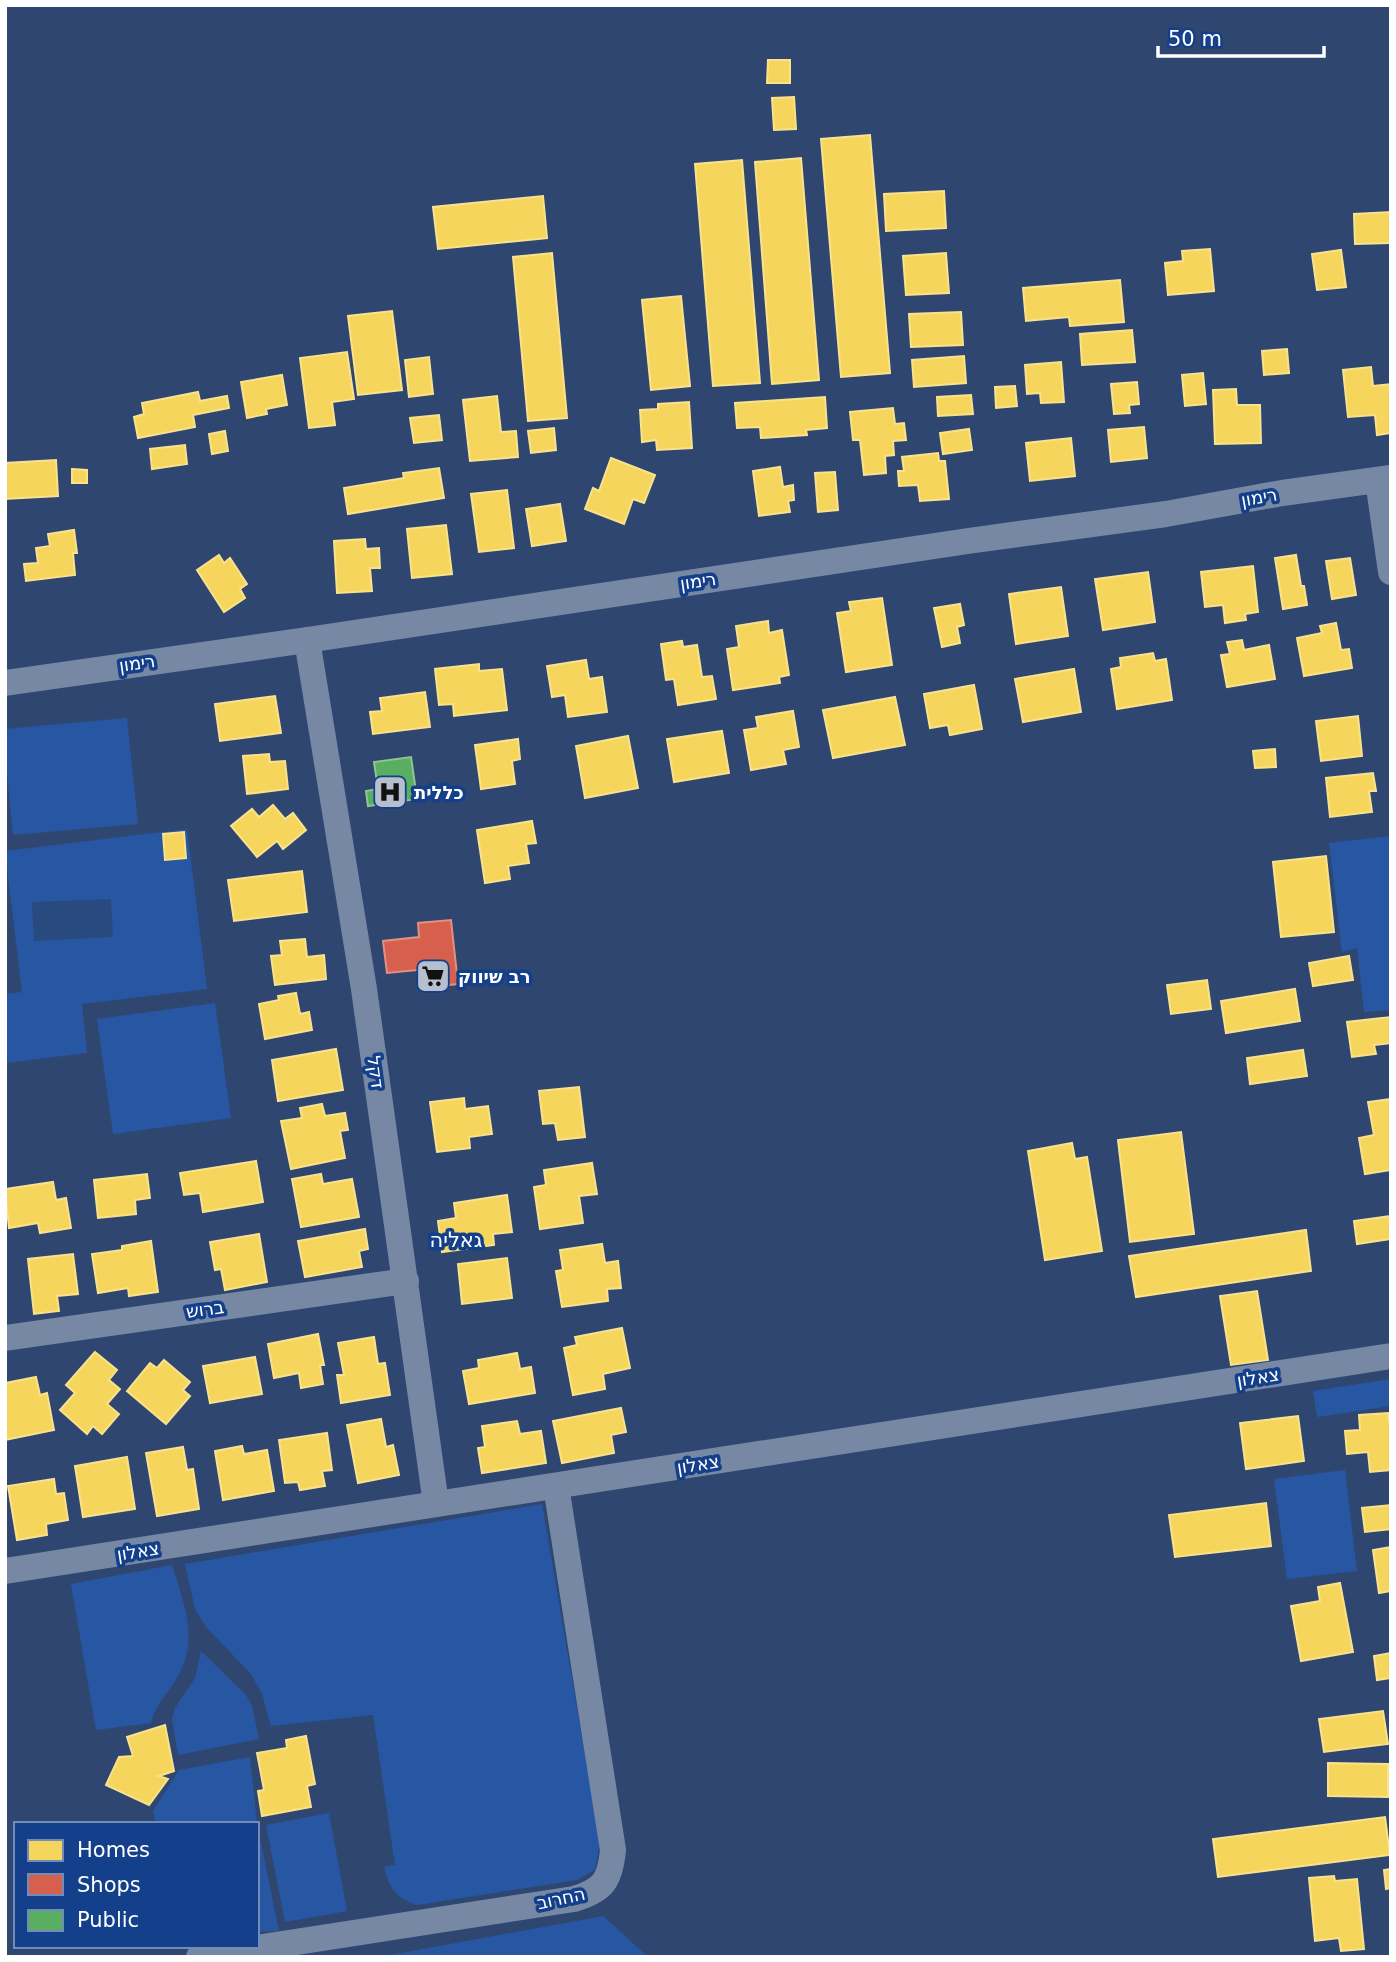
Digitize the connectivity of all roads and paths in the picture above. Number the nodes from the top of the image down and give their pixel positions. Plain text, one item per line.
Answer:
1 (1384, 479) edge
2 (1391, 572) edge
3 (307, 640) junction
4 (5, 683) edge
5 (406, 1281) junction
6 (5, 1338) edge
7 (1391, 1356) edge
8 (556, 1486) junction
9 (436, 1504) junction
10 (5, 1571) edge
11 (257, 1948) edge
12 (259, 1948) edge
13 (199, 1957) edge

1 - 2 street
1 - 3 street, רימון
3 - 4 street, רימון
3 - 5 street, דקל
5 - 6 street, ברוש
5 - 9 street, דקל
7 - 8 street, צאלון
8 - 9 street, צאלון
8 - 12 street, החרוב
9 - 10 street, צאלון
11 - 13 street, החרוב

